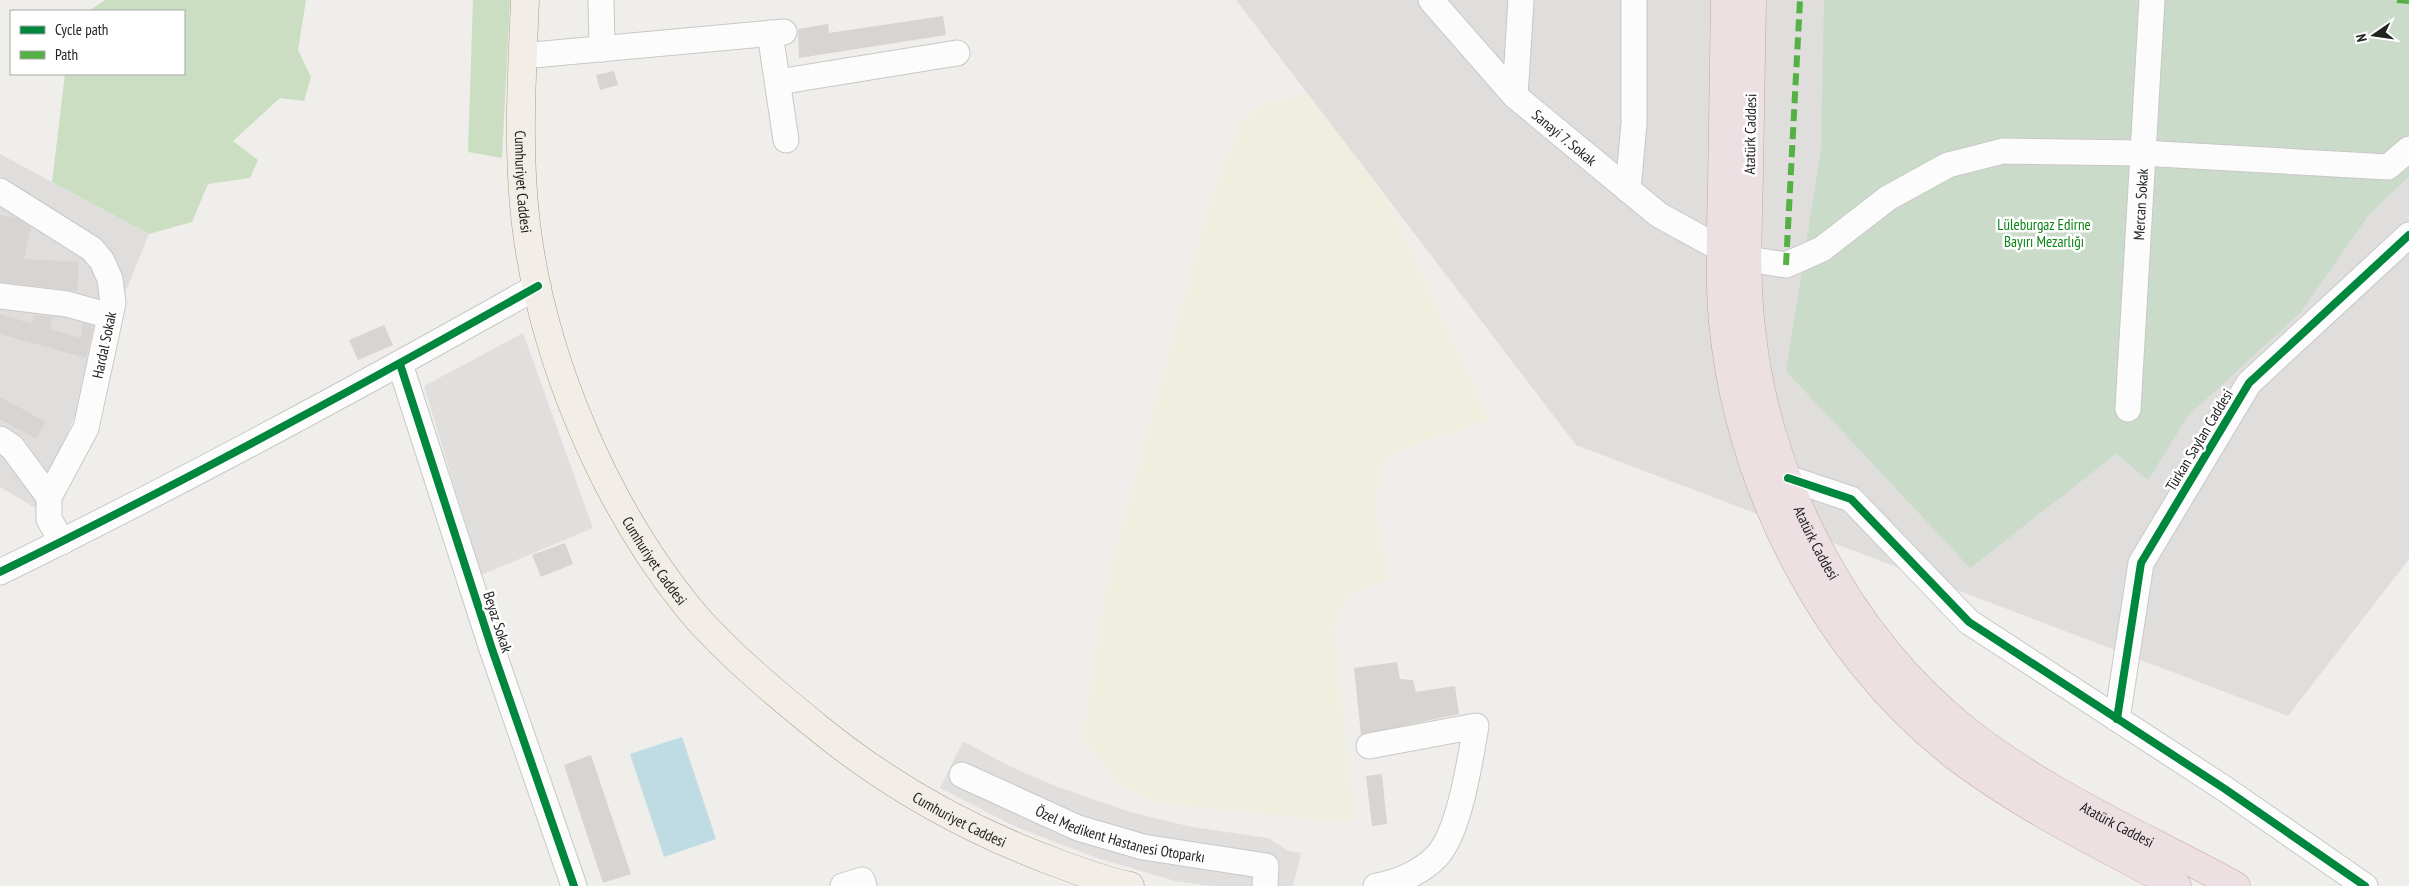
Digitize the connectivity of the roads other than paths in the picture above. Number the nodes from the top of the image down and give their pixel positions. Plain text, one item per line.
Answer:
1 (525, 0) edge
2 (601, 0) edge
3 (1431, 0) edge
4 (1521, 0) edge
5 (1634, 0) edge
6 (1726, 0) edge
7 (1752, 0) edge
8 (2152, 0) edge
9 (602, 49) junction
10 (957, 53) dead end
11 (522, 56) junction
12 (778, 82) junction
13 (1515, 96) junction
14 (786, 140) dead end
15 (2409, 148) edge
16 (2141, 153) junction
17 (1628, 190) junction
18 (0, 191) edge
19 (2409, 235) edge
20 (1721, 249) junction
21 (1748, 259) junction
22 (538, 286) junction
23 (0, 296) edge
24 (110, 316) junction
25 (400, 364) junction
26 (2128, 409) dead end
27 (0, 439) edge
28 (1788, 478) junction
29 (49, 497) junction
30 (62, 542) junction
31 (0, 572) edge
32 (2117, 719) junction
33 (1369, 746) dead end
34 (962, 775) dead end
35 (574, 886) edge
36 (843, 886) edge
37 (864, 886) edge
38 (1130, 886) edge
39 (1265, 886) edge
40 (1376, 886) edge
41 (2177, 886) edge
42 (2236, 886) edge
43 (2365, 886) edge

1 - 11 main road, Cumhuriyet Caddesi
2 - 9 street
3 - 13 street, Sanayi 7. Sokak
4 - 13 street
5 - 17 street
6 - 20 highway, Atatürk Caddesi
7 - 21 highway, Atatürk Caddesi
8 - 16 street, Mercan Sokak
9 - 11 street
9 - 12 street
10 - 12 street
11 - 22 main road, Cumhuriyet Caddesi
12 - 14 street
13 - 17 street, Sanayi 7. Sokak
15 - 16 street
16 - 21 street
16 - 26 street, Mercan Sokak
17 - 20 street, Sanayi 7. Sokak
18 - 24 street, Hardal Sokak
19 - 32 street, Türkan Saylan Caddesi
20 - 41 highway, Atatürk Caddesi
21 - 28 highway, Atatürk Caddesi
22 - 25 street
22 - 38 main road, Cumhuriyet Caddesi
23 - 24 street
24 - 29 street, Hardal Sokak
25 - 30 street
25 - 35 street, Beyaz Sokak
27 - 29 street
28 - 32 street
28 - 42 highway, Atatürk Caddesi
29 - 30 street
30 - 31 street
32 - 43 street
33 - 40 street
34 - 39 street, Özel Medikent Hastanesi Otoparkı
36 - 37 street

